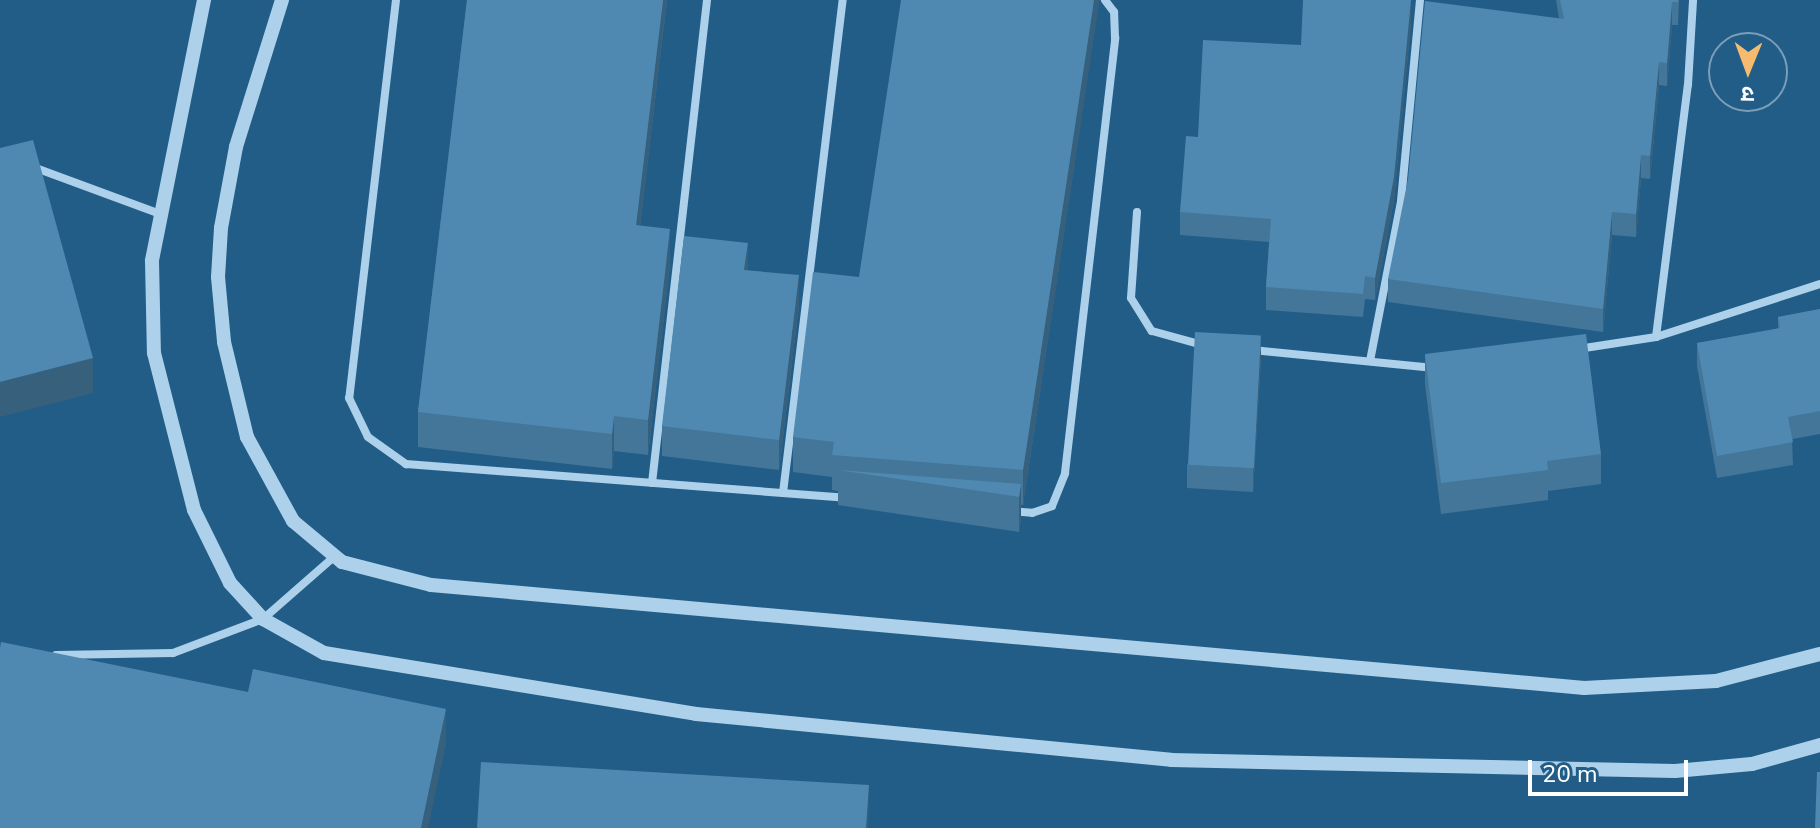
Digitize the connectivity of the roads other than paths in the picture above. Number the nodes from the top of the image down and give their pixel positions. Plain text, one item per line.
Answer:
1 (204, 0) edge
2 (282, 0) edge
3 (396, 0) edge
4 (707, 0) edge
5 (843, 0) edge
6 (1105, 0) edge
7 (1420, 0) edge
8 (1693, 0) edge
9 (15, 164) edge
10 (1137, 212) dead end
11 (160, 214) junction
12 (1820, 284) edge
13 (1656, 337) junction
14 (1212, 346) edge
15 (1244, 349) edge
16 (1566, 351) edge
17 (1370, 361) junction
18 (1446, 369) edge
19 (652, 483) junction
20 (783, 493) junction
21 (861, 499) dead end
22 (1001, 510) edge
23 (335, 556) junction
24 (263, 619) junction
25 (1820, 654) edge
26 (39, 655) edge
27 (1820, 745) edge

1 - 11 street
2 - 23 street
3 - 19 street
4 - 19 street
5 - 20 street
6 - 22 street
7 - 17 street
8 - 13 street
9 - 11 street
10 - 14 street
11 - 24 street
12 - 13 street
13 - 16 street
15 - 17 street
17 - 18 street
19 - 20 street
20 - 21 street
23 - 24 street
23 - 25 street
24 - 26 street
24 - 27 street

